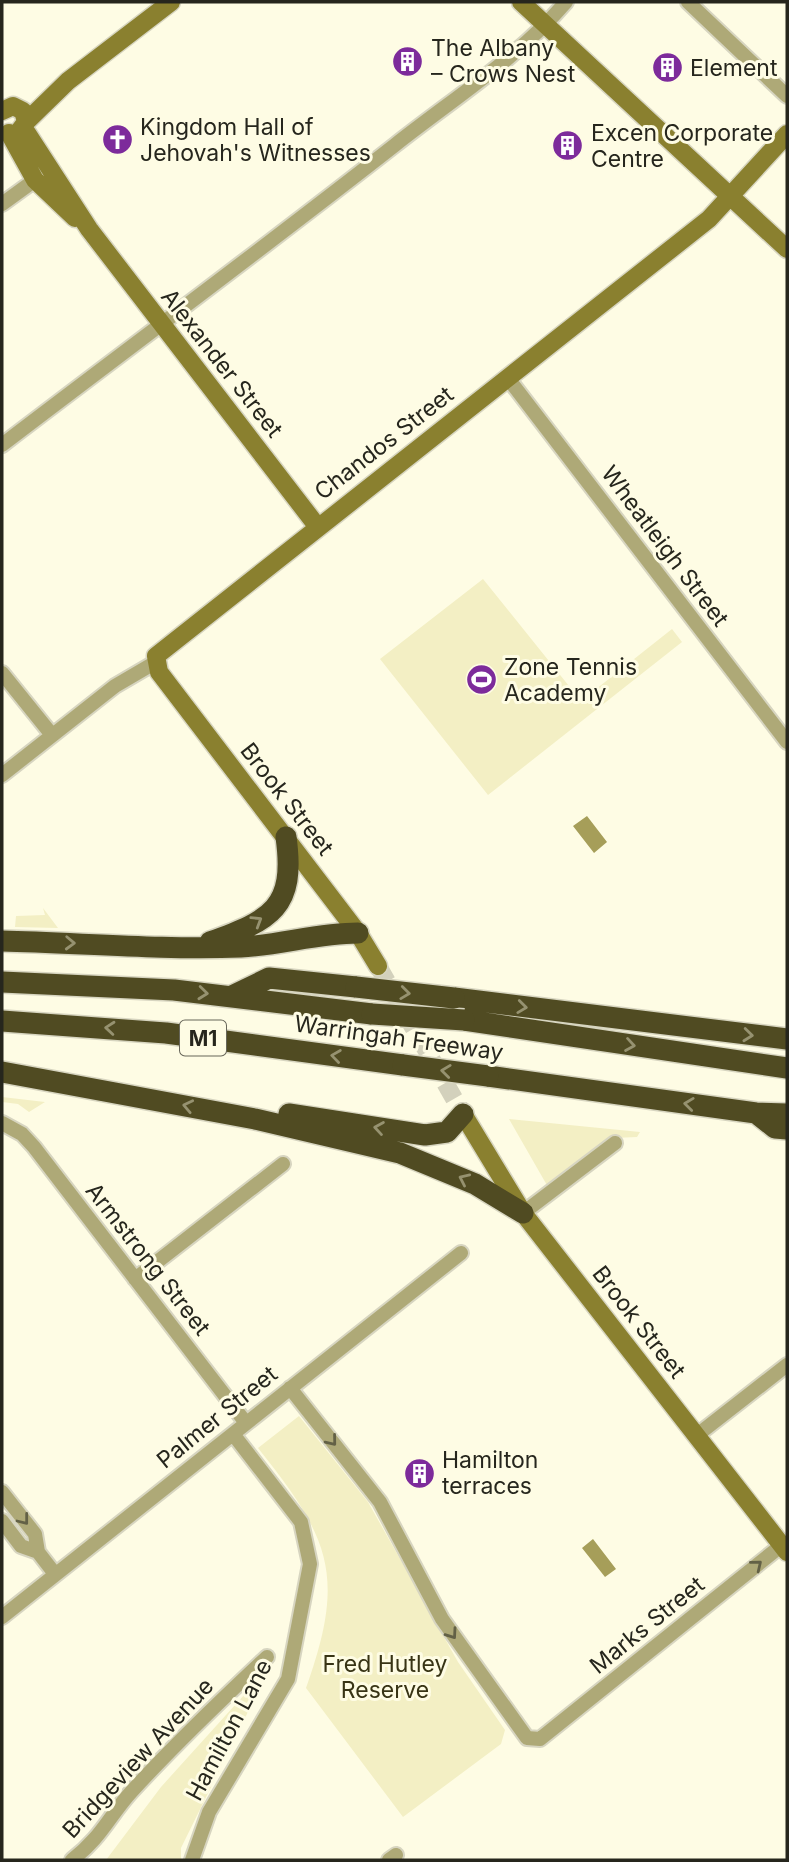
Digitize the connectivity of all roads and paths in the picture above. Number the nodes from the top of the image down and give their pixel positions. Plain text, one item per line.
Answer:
1 (171, 2) edge
2 (521, 2) edge
3 (566, 2) edge
4 (688, 2) edge
5 (545, 24) junction
6 (68, 81) junction
7 (787, 96) edge
8 (6, 106) edge
9 (15, 128) edge
10 (787, 134) edge
11 (35, 180) junction
12 (730, 196) junction
13 (2, 204) edge
14 (89, 229) junction
15 (787, 249) edge
16 (162, 324) junction
17 (507, 377) junction
18 (2, 445) edge
19 (317, 526) junction
20 (156, 663) junction
21 (2, 673) edge
22 (52, 735) junction
23 (787, 742) edge
24 (2, 775) edge
25 (286, 837) junction
26 (358, 933) junction
27 (2, 941) edge
28 (195, 948) junction
29 (378, 966) tunnel mouth
30 (2, 982) edge
31 (232, 996) junction
32 (2, 1021) edge
33 (787, 1039) edge
34 (787, 1068) edge
35 (2, 1074) edge
36 (756, 1113) junction
37 (463, 1114) joint
38 (787, 1114) edge
39 (256, 1119) junction
40 (6, 1124) edge
41 (787, 1129) edge
42 (615, 1143) dead end
43 (283, 1164) dead end
44 (523, 1213) junction
45 (461, 1253) dead end
46 (135, 1279) junction
47 (787, 1365) edge
48 (290, 1388) junction
49 (246, 1423) junction
50 (233, 1434) junction
51 (696, 1436) junction
52 (2, 1492) edge
53 (2, 1521) edge
54 (785, 1549) edge
55 (38, 1552) junction
56 (55, 1574) junction
57 (2, 1617) edge
58 (267, 1657) dead end
59 (72, 1860) edge
60 (192, 1860) edge

1 - 6 main road
2 - 5 main road
3 - 5 street
4 - 7 street
5 - 12 main road
5 - 16 street
6 - 8 main road
6 - 9 main road
8 - 9 main road
9 - 11 main road, Alexander Street
9 - 14 main road, Alexander Street
10 - 12 main road, Chandos Street
11 - 13 street
11 - 14 main road, Alexander Street
12 - 15 main road
12 - 17 main road, Chandos Street
14 - 16 main road, Alexander Street
16 - 18 street
16 - 19 main road, Alexander Street
17 - 19 main road, Chandos Street
17 - 23 street, Wheatleigh Street
19 - 20 main road, Chandos Street
20 - 22 street, Chandos Street
20 - 25 main road, Brook Street
21 - 22 street
22 - 24 street, Chandos Street
25 - 26 main road, Brook Street
28 -> 25 highway
26 - 28 highway
26 - 29 main road, Brook Street
27 -> 28 highway
30 -> 31 highway, Warringah Freeway / M1
31 -> 33 highway, bridge
31 -> 34 highway, Warringah Freeway / M1, bridge
36 -> 32 highway, Warringah Freeway / M1, bridge
39 -> 35 highway
36 - 38 highway, Warringah Freeway / M1
36 - 41 highway
37 -> 39 highway
37 - 44 main road, Brook Street
44 -> 39 highway
40 - 46 street, Armstrong Street
42 - 44 street
43 - 46 street
44 - 51 main road, Brook Street
45 - 48 street, Palmer Street
46 - 49 street, Armstrong Street
47 - 51 street
48 - 49 street, Palmer Street
48 -> 54 street, Marks Street
49 - 50 street, Palmer Street
50 - 56 street, Palmer Street
50 - 60 street, Hamilton Lane
51 - 54 main road, Brook Street
52 -> 55 street
53 - 55 street
55 - 56 street
56 - 57 street, Palmer Street
58 - 59 street, Bridgeview Avenue

